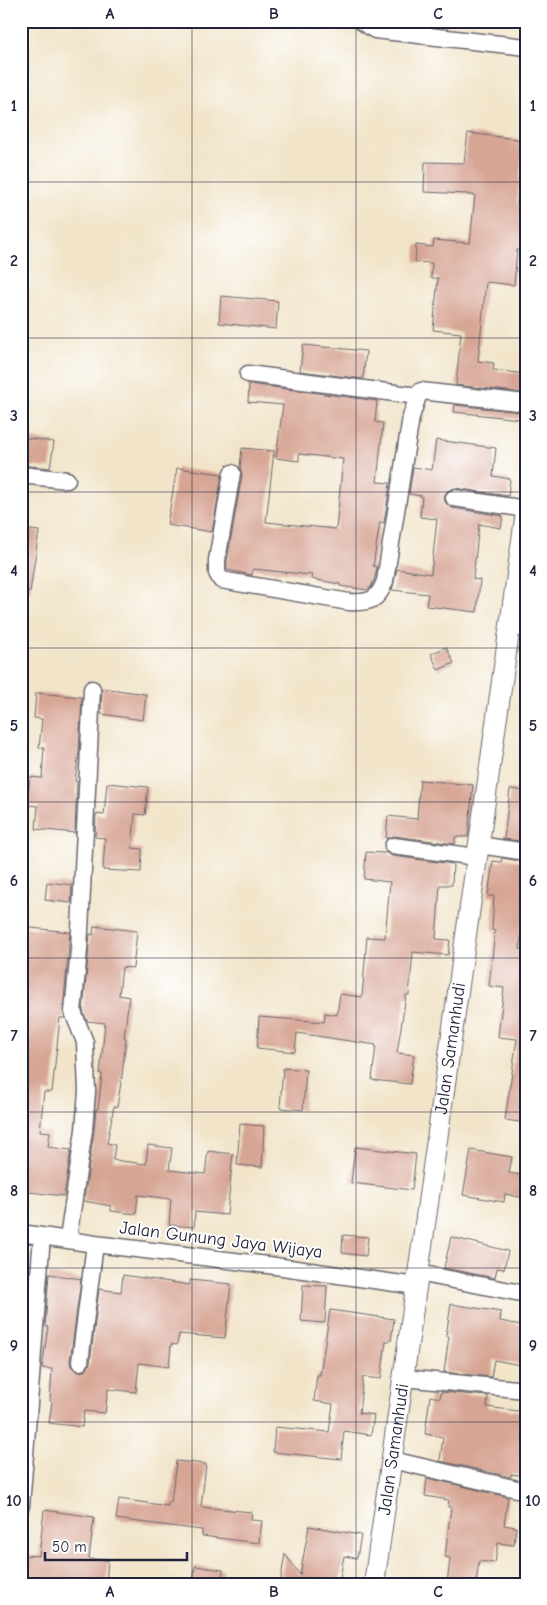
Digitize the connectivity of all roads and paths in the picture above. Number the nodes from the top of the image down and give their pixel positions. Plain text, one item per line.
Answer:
1 (361, 21) edge
2 (526, 47) edge
3 (248, 374) dead end
4 (418, 396) junction
5 (526, 402) edge
6 (232, 473) dead end
7 (21, 475) edge
8 (67, 480) dead end
9 (454, 498) dead end
10 (526, 510) edge
11 (524, 544) edge
12 (518, 627) edge
13 (92, 689) dead end
14 (393, 846) dead end
15 (478, 851) junction
16 (526, 852) edge
17 (21, 1233) edge
18 (42, 1236) junction
19 (68, 1239) junction
20 (95, 1244) junction
21 (417, 1280) junction
22 (526, 1294) edge
23 (80, 1362) dead end
24 (404, 1378) junction
25 (526, 1390) edge
26 (392, 1460) junction
27 (526, 1491) edge
28 (21, 1506) edge
29 (374, 1584) edge

1 - 2 street
3 - 4 street
4 - 5 street
4 - 6 street
7 - 8 street
9 - 10 street
10 - 11 street, Jalan Samanhudi
11 - 12 street, Jalan Samanhudi
12 - 15 street, Jalan Samanhudi
13 - 19 street
14 - 15 street
15 - 16 street
15 - 21 street, Jalan Samanhudi
17 - 18 street, Jalan Gunung Jaya Wijaya
18 - 19 street, Jalan Gunung Jaya Wijaya
18 - 28 street
19 - 20 street, Jalan Gunung Jaya Wijaya
20 - 21 street, Jalan Gunung Jaya Wijaya
20 - 23 street
21 - 22 street, Jalan Gunung Jaya Wijaya
21 - 24 street, Jalan Samanhudi
24 - 25 street
24 - 26 street, Jalan Samanhudi
26 - 27 street
26 - 29 street, Jalan Samanhudi

